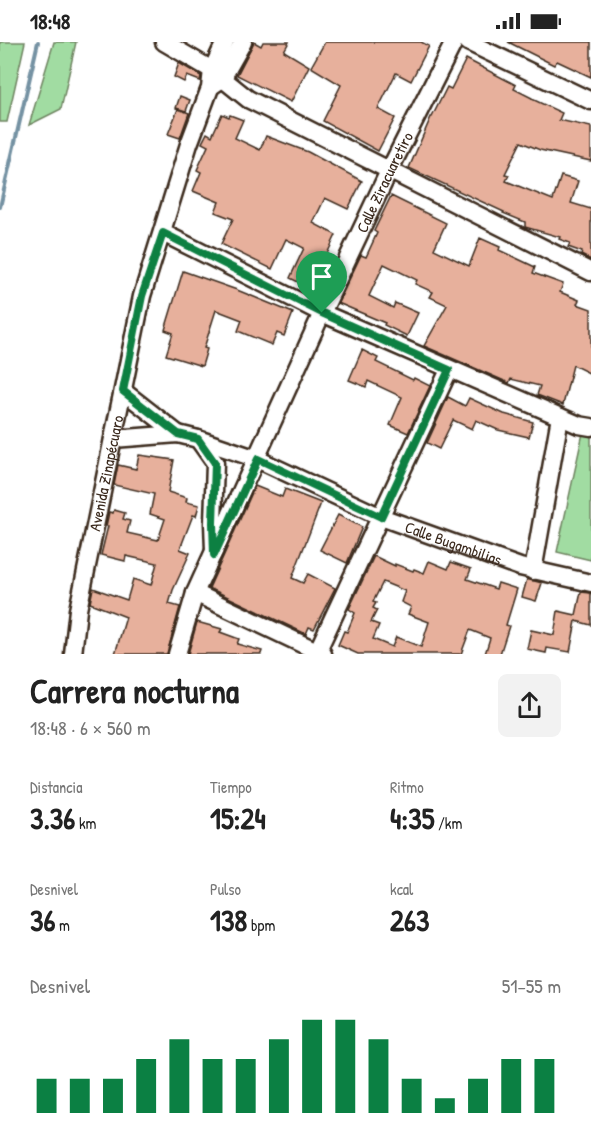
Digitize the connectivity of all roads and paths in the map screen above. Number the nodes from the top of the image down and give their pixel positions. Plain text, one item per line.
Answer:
1 (164, 42) edge
2 (225, 42) edge
3 (243, 42) edge
4 (454, 42) edge
5 (468, 42) edge
6 (214, 79) junction
7 (591, 101) edge
8 (389, 171) junction
9 (163, 233) junction
10 (591, 272) edge
11 (322, 313) junction
12 (449, 370) junction
13 (123, 391) junction
14 (560, 417) junction
15 (591, 427) edge
16 (178, 434) junction
17 (113, 439) junction
18 (198, 439) junction
19 (258, 459) junction
20 (381, 517) junction
21 (214, 555) junction
22 (533, 571) junction
23 (591, 583) edge
24 (195, 593) junction
25 (292, 648) edge
26 (320, 653) edge
27 (73, 654) edge
28 (177, 654) edge

1 - 6 street
2 - 6 street, Avenida Zinapécuaro
3 - 6 street, Avenida Zinapécuaro
4 - 8 street, Calle Ziracuaretiro
5 - 7 street
6 - 8 street
6 - 9 street, Avenida Zinapécuaro
8 - 10 street
8 - 11 street, Calle Ziracuaretiro
9 - 11 street
9 - 13 street, Avenida Zinapécuaro
11 - 12 street
11 - 19 street, Calle Ziracuaretiro
12 - 14 street
12 - 20 street
13 - 16 street
13 - 17 street, Avenida Zinapécuaro
14 - 15 street
14 - 22 street
16 - 17 street, Calle Bugambilias
16 - 18 street, Calle Bugambilias
17 - 27 street, Avenida Zinapécuaro
18 - 19 street, Calle Bugambilias
18 - 21 street
19 - 20 street, Calle Bugambilias
19 - 21 street, Calle Ziracuaretiro
20 - 22 street, Calle Bugambilias
20 - 26 street
21 - 24 street, Calle Ziracuaretiro
22 - 23 street, Calle Bugambilias
24 - 25 street
24 - 28 street, Calle Ziracuaretiro
25 - 26 street

